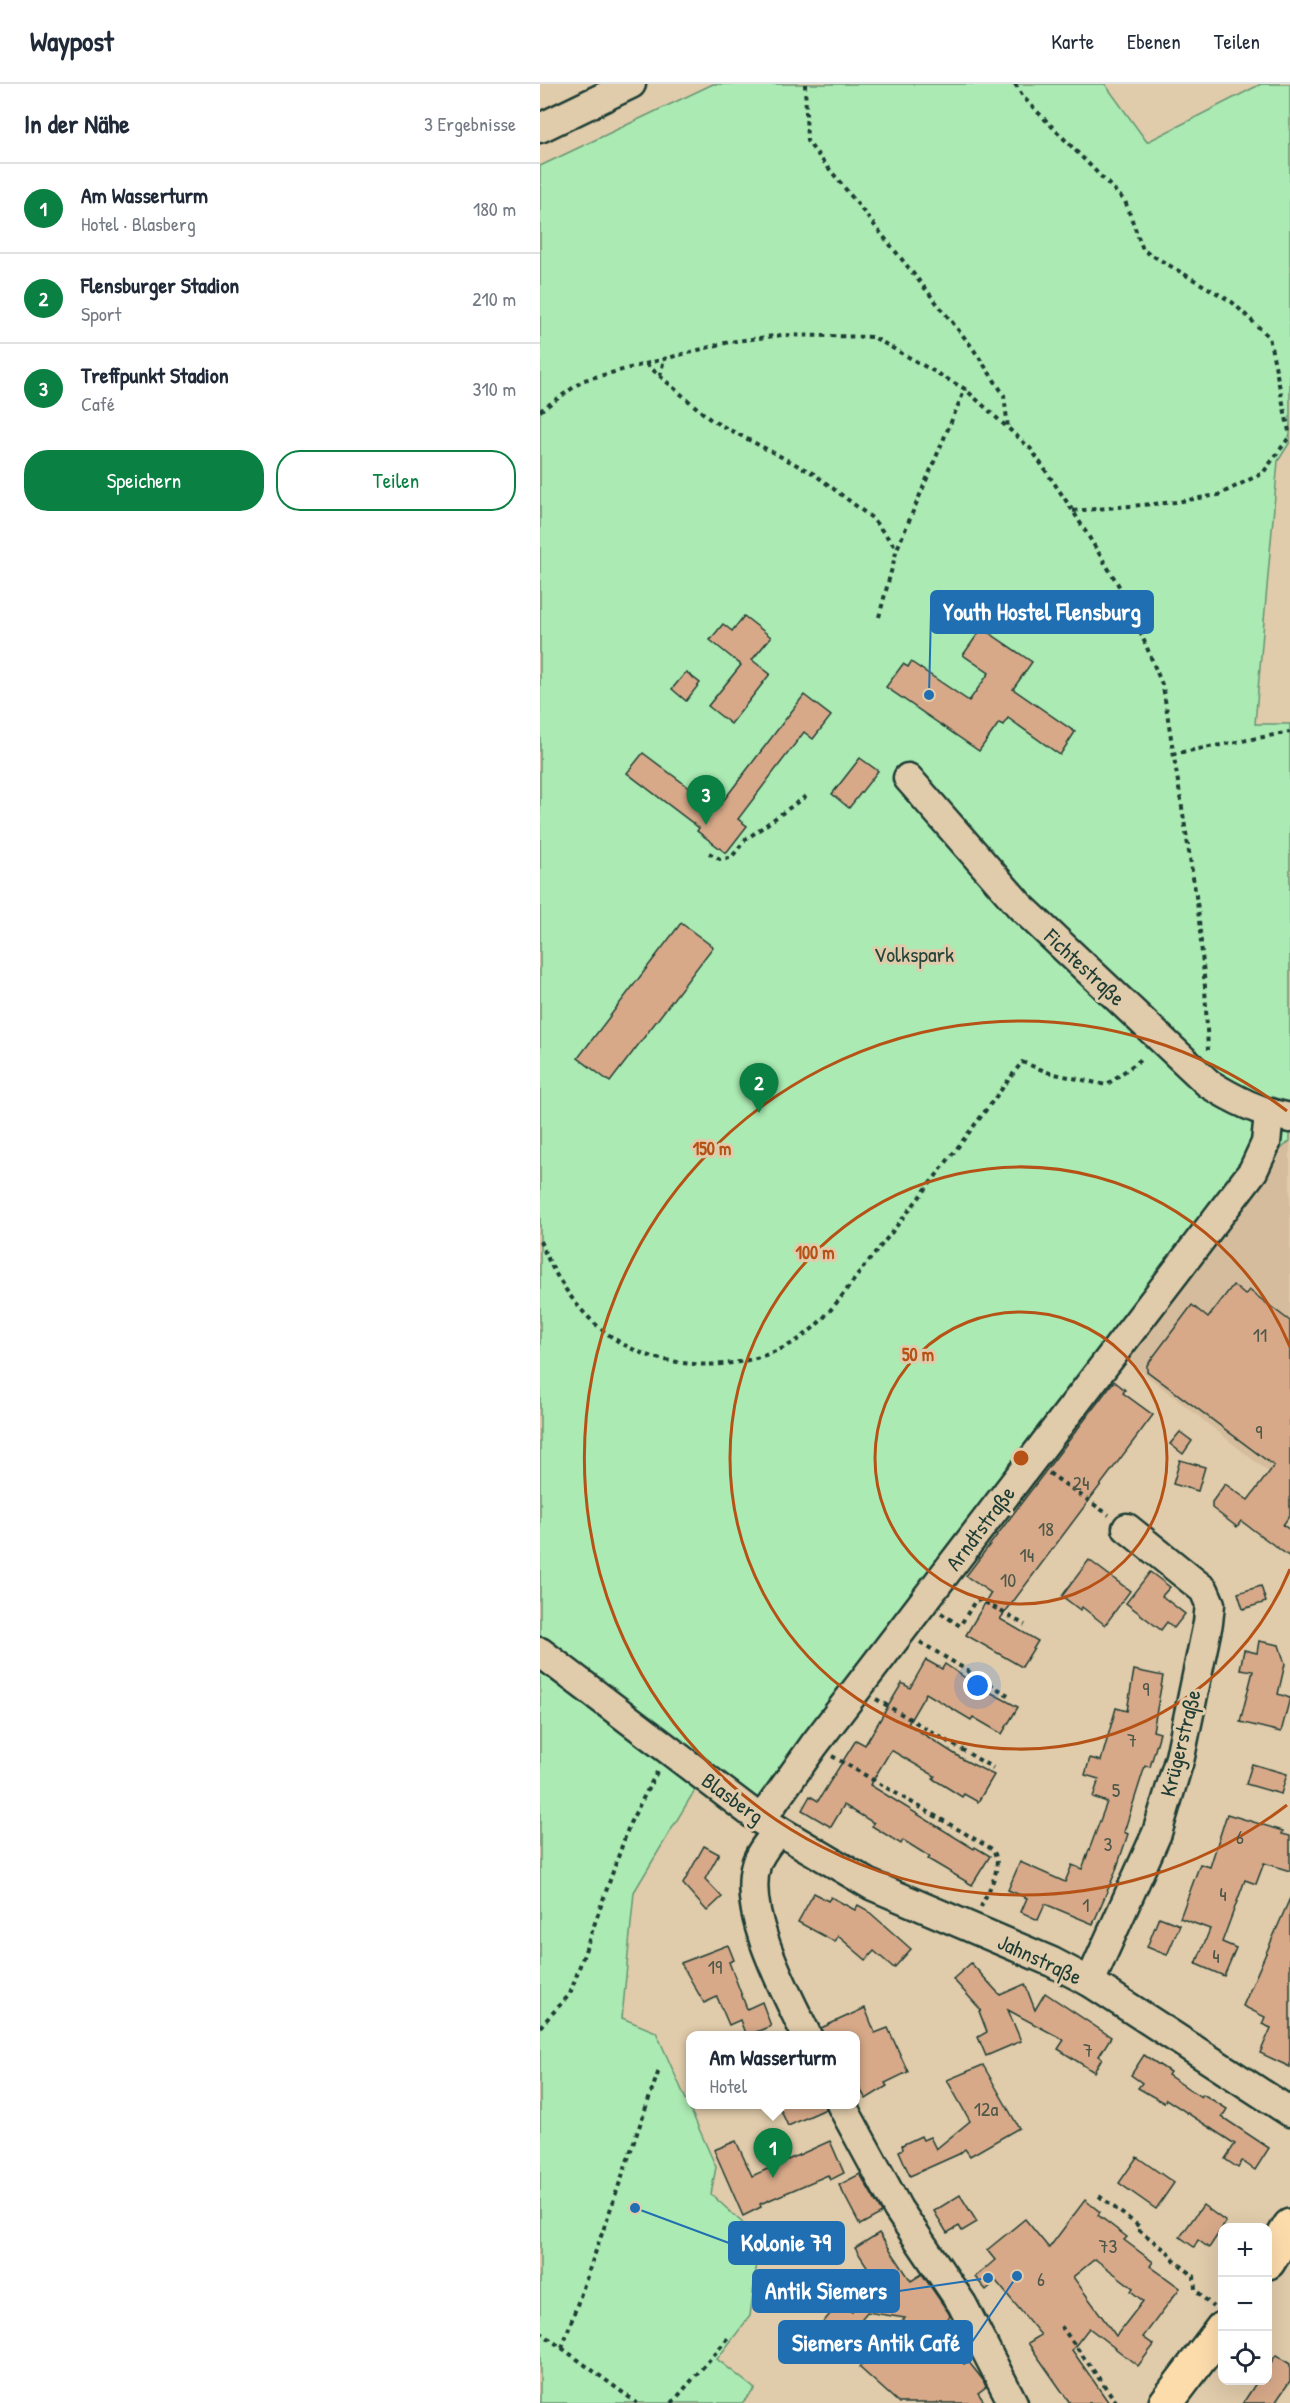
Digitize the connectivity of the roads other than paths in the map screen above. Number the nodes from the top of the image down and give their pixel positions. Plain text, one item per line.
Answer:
1 (631, 84) edge
2 (540, 128) edge
3 (908, 778) dead end
4 (1280, 1116) edge
5 (1127, 1528) road end
6 (540, 1652) edge
7 (769, 1825) junction
8 (1090, 1982) junction
9 (805, 2031) edge
10 (844, 2109) edge
11 (1290, 2112) edge
12 (1290, 2226) edge
13 (1272, 2255) edge
14 (1218, 2321) edge
15 (1013, 2403) edge
16 (1166, 2403) edge

1 - 2 street
3 - 4 street, Fichtestraße
4 - 7 street, Arndtstraße
5 - 8 street, Krügerstraße
6 - 7 street, Blasberg
7 - 8 street, Jahnstraße
7 - 9 street, Blasberg
8 - 11 street, Jahnstraße
10 - 15 street
12 - 13 main road
14 - 16 main road

